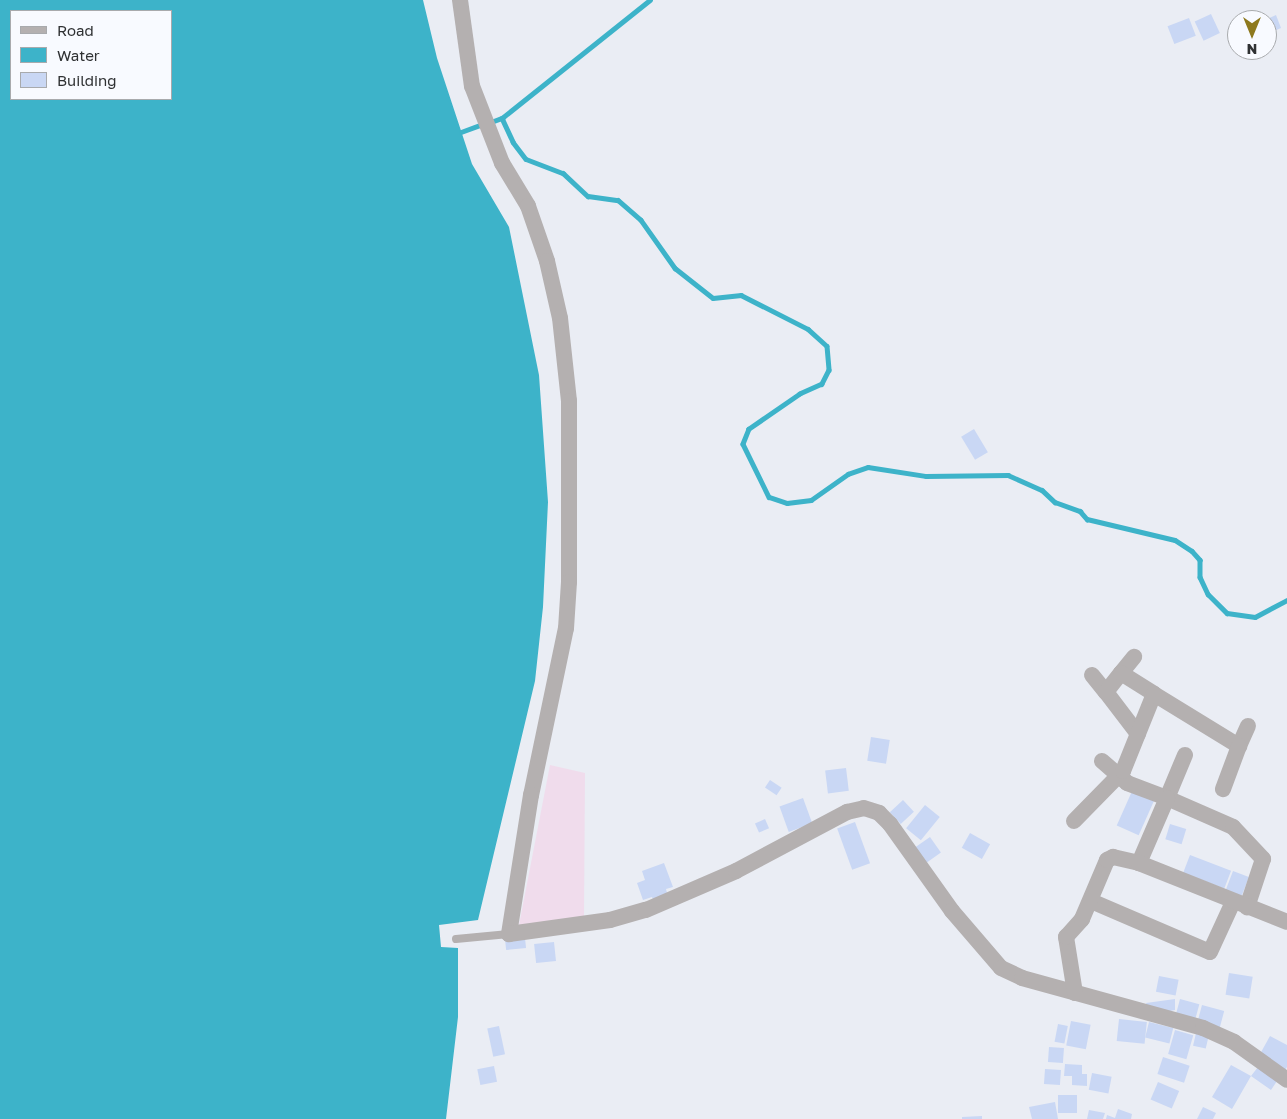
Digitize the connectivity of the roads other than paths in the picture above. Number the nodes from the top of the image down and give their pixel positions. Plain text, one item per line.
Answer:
1 (460, 0) edge
2 (1134, 657) dead end
3 (1122, 673) junction
4 (1092, 675) dead end
5 (1106, 692) junction
6 (1154, 694) junction
7 (1248, 726) dead end
8 (1138, 734) junction
9 (1240, 746) junction
10 (1185, 755) dead end
11 (1102, 761) dead end
12 (1117, 775) junction
13 (1222, 790) dead end
14 (1167, 798) junction
15 (1074, 821) dead end
16 (1139, 863) junction
17 (1091, 902) junction
18 (1240, 904) junction
19 (1287, 922) edge
20 (509, 934) junction
21 (456, 939) dead end
22 (1075, 993) junction
23 (1287, 1080) edge

1 - 20 street
2 - 3 street
3 - 5 street
3 - 6 street
4 - 5 street
5 - 8 street
6 - 8 street
6 - 9 street
7 - 9 street
8 - 12 street
9 - 13 street
10 - 14 street
11 - 12 street
12 - 14 street
12 - 15 street
14 - 16 street
14 - 18 street
16 - 17 street
16 - 18 street
17 - 18 street
17 - 22 street
18 - 19 street
20 - 21 lane
20 - 22 street
22 - 23 street

